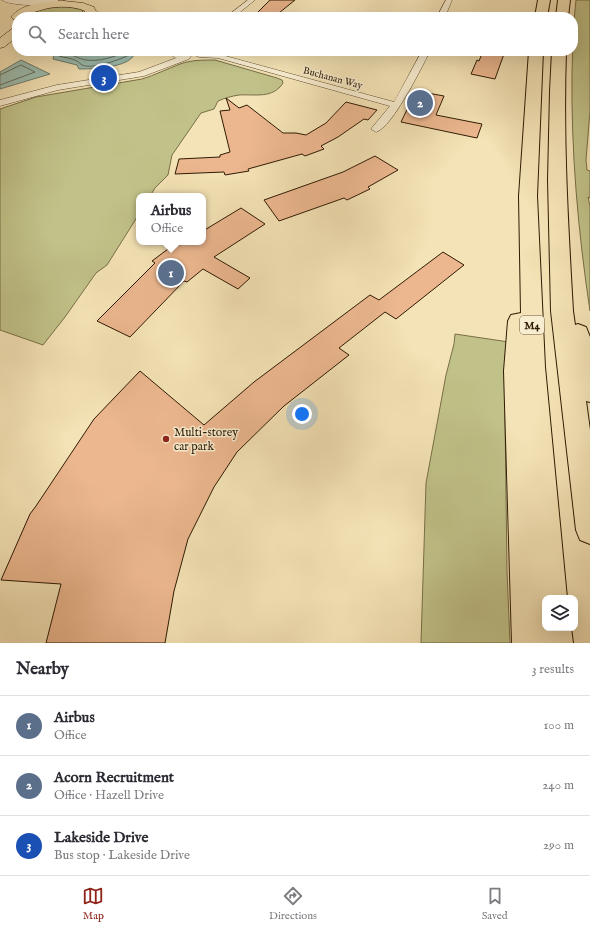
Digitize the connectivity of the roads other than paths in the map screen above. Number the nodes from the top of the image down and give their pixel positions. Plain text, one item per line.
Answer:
1 (6, 0) edge
2 (252, 0) edge
3 (449, 0) edge
4 (544, 0) edge
5 (564, 0) edge
6 (61, 1) edge
7 (0, 4) edge
8 (89, 8) edge
9 (22, 12) edge
10 (236, 12) edge
11 (443, 12) edge
12 (542, 12) edge
13 (563, 12) edge
14 (12, 13) edge
15 (12, 35) edge
16 (0, 44) edge
17 (12, 47) edge
18 (0, 53) edge
19 (167, 56) edge
20 (183, 56) edge
21 (190, 56) edge
22 (222, 56) edge
23 (424, 56) edge
24 (536, 56) edge
25 (559, 56) edge
26 (186, 57) junction
27 (159, 68) junction
28 (0, 103) edge
29 (396, 105) junction
30 (376, 129) dead end
31 (528, 196) junction
32 (559, 240) junction
33 (590, 392) edge
34 (590, 530) edge
35 (552, 595) edge
36 (555, 631) edge
37 (528, 643) edge
38 (557, 643) edge

1 - 6 street
2 - 10 street
3 - 11 street
4 - 12 highway
5 - 13 highway
6 - 8 main road
6 - 9 main road
7 - 14 street
15 - 16 main road
17 - 18 main road
19 - 27 street
20 - 26 street, Buchanan Way
21 - 26 street, Buchanan Way
22 - 29 street, Buchanan Way
23 - 29 street
24 - 31 highway, M4
25 - 32 highway
26 - 27 street
27 - 28 street
29 - 30 street
31 - 35 highway, M4
31 - 37 highway, M4
32 - 33 highway
32 - 34 highway
36 - 38 highway

